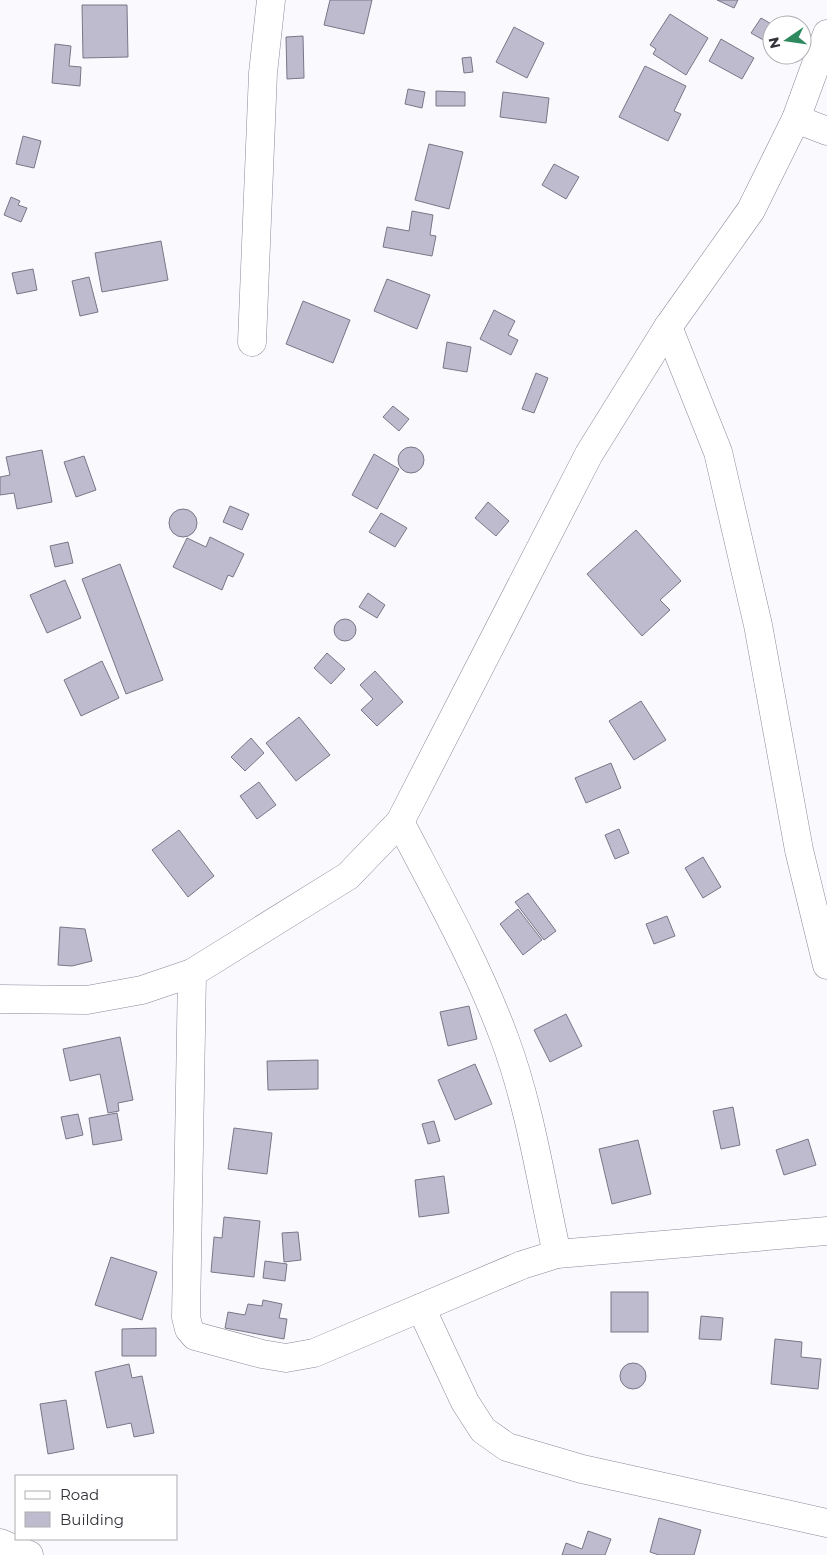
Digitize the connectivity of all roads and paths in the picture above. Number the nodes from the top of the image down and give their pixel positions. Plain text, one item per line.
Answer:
1 (271, 0) edge
2 (827, 34) edge
3 (796, 118) junction
4 (827, 131) edge
5 (668, 327) junction
6 (252, 342) dead end
7 (400, 822) junction
8 (827, 965) edge
9 (192, 973) junction
10 (0, 999) edge
11 (827, 1231) edge
12 (557, 1254) junction
13 (421, 1308) junction
14 (827, 1523) edge
15 (0, 1543) edge
16 (29, 1555) edge

1 - 6 street
2 - 3 street
3 - 4 street
3 - 5 street
5 - 7 street
5 - 8 street
7 - 9 street
7 - 12 street
9 - 10 street
9 - 13 street
11 - 12 street
12 - 13 street
13 - 14 street
15 - 16 street

